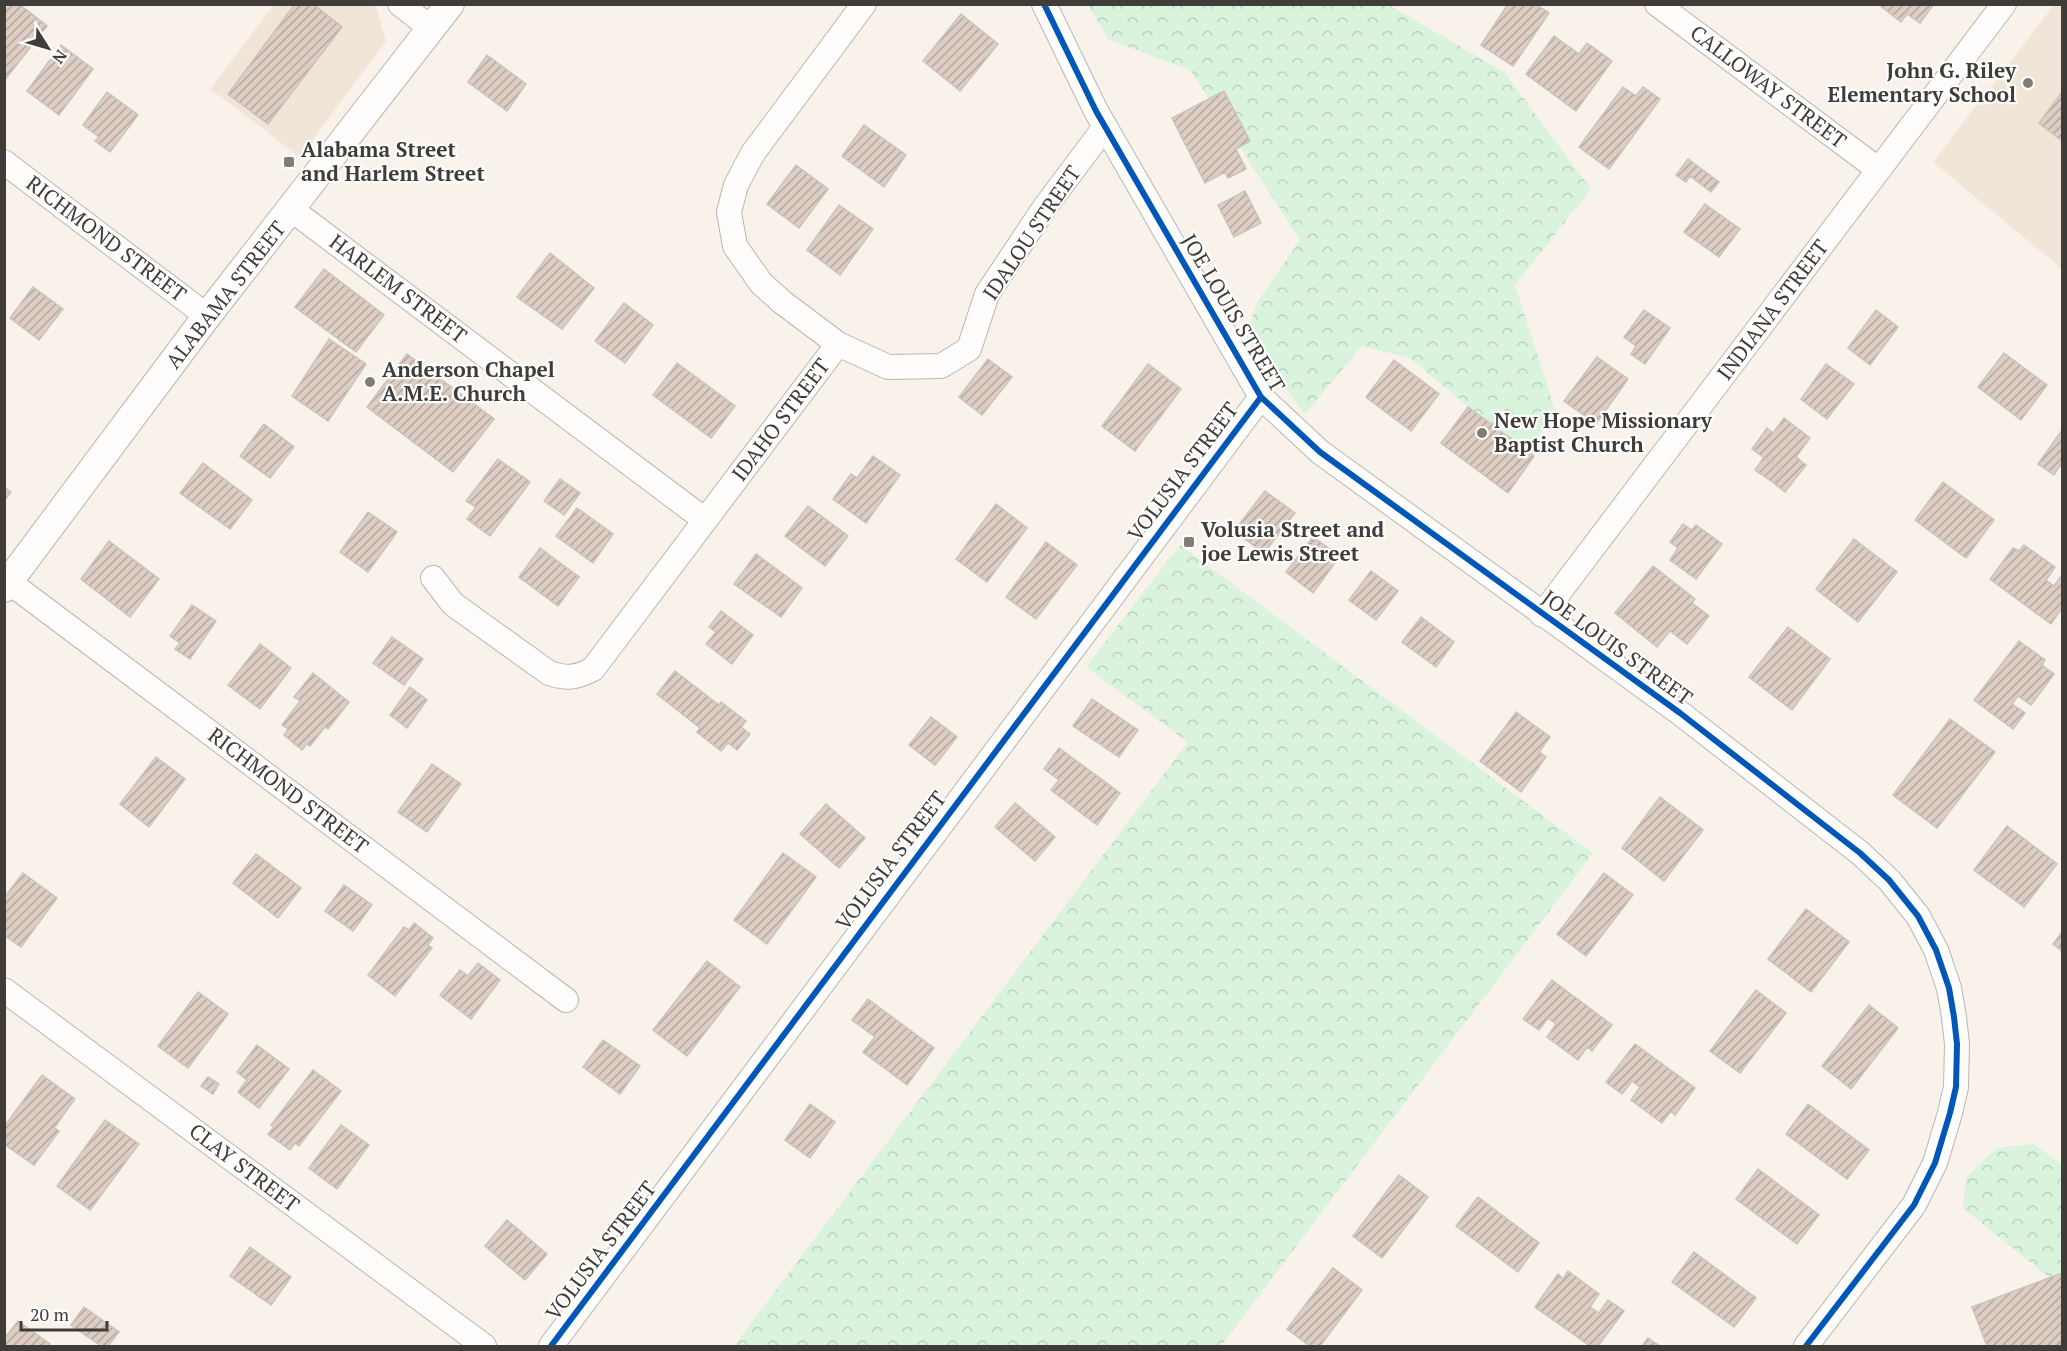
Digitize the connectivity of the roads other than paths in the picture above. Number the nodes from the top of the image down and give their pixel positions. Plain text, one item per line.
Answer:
1 (400, 4) edge
2 (450, 4) edge
3 (864, 4) edge
4 (1044, 4) edge
5 (1657, 4) edge
6 (2004, 4) edge
7 (432, 28) junction
8 (1105, 127) junction
9 (4, 162) edge
10 (1879, 170) junction
11 (292, 210) junction
12 (207, 316) junction
13 (838, 345) junction
14 (1261, 397) junction
15 (705, 520) junction
16 (434, 578) dead end
17 (7, 585) edge
18 (1542, 615) junction
19 (4, 990) edge
20 (566, 1000) dead end
21 (484, 1347) edge
22 (551, 1347) edge
23 (1806, 1347) edge

1 - 7 street
2 - 7 street, ALABAMA STREET
3 - 13 street, IDAHO STREET
4 - 8 street, JOE LOUIS STREET
5 - 10 street, CALLOWAY STREET
6 - 10 street, INDIANA STREET
7 - 11 street, ALABAMA STREET
8 - 13 street, IDALOU STREET
8 - 14 street, JOE LOUIS STREET
9 - 12 street, RICHMOND STREET
10 - 18 street, INDIANA STREET
11 - 12 street, ALABAMA STREET
11 - 15 street, HARLEM STREET
12 - 17 street, ALABAMA STREET
13 - 15 street, IDAHO STREET
14 - 18 street, JOE LOUIS STREET
14 - 22 street, VOLUSIA STREET
15 - 16 street, IDAHO STREET
17 - 20 street, RICHMOND STREET
18 - 23 street, JOE LOUIS STREET
19 - 21 street, CLAY STREET

